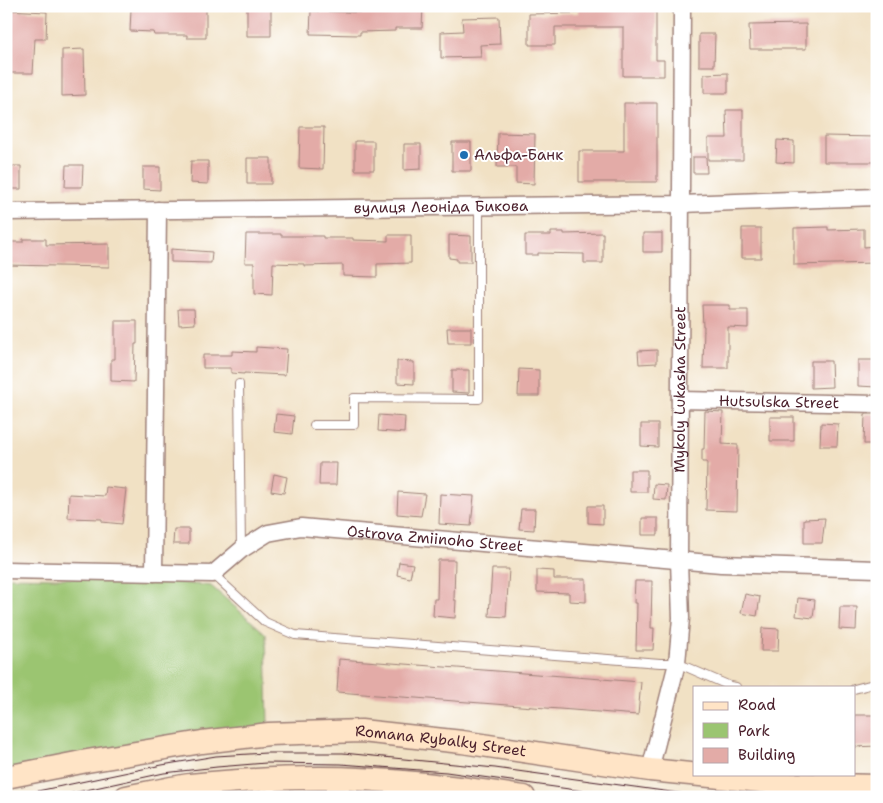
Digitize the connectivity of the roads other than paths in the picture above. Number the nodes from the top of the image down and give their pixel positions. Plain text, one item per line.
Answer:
1 (682, 6) edge
2 (877, 197) edge
3 (681, 204) junction
4 (480, 207) junction
5 (158, 210) junction
6 (6, 212) edge
7 (239, 384) dead end
8 (680, 400) junction
9 (877, 404) edge
10 (314, 425) dead end
11 (241, 550) junction
12 (680, 560) junction
13 (877, 569) edge
14 (6, 570) edge
15 (154, 573) junction
16 (213, 574) junction
17 (677, 663) junction
18 (877, 683) edge
19 (730, 686) edge
20 (856, 688) edge
21 (650, 770) junction
22 (693, 774) edge
23 (710, 776) edge
24 (6, 777) edge
25 (877, 786) edge
26 (272, 788) edge
27 (126, 797) edge
28 (524, 797) edge

1 - 3 street, Mykoly Lukasha Street
2 - 3 street, вулиця Леоніда Бикова
3 - 4 street, вулиця Леоніда Бикова
3 - 8 street, Mykoly Lukasha Street
4 - 5 street, вулиця Леоніда Бикова
4 - 10 lane
5 - 6 street, вулиця Леоніда Бикова
5 - 15 street
7 - 11 lane
8 - 9 street, Hutsulska Street
8 - 12 street, Mykoly Lukasha Street
11 - 12 street, Ostrova Zmiinoho Street
11 - 16 street, Ostrova Zmiinoho Street
12 - 13 street, Ostrova Zmiinoho Street
12 - 17 street, Mykoly Lukasha Street
14 - 15 street
15 - 16 street
16 - 17 lane
17 - 19 lane
17 - 21 street, Mykoly Lukasha Street
18 - 20 lane
21 - 22 main road, Romana Rybalky Street
21 - 24 main road, Romana Rybalky Street
23 - 25 main road, Romana Rybalky Street
26 - 27 main road
26 - 28 main road

